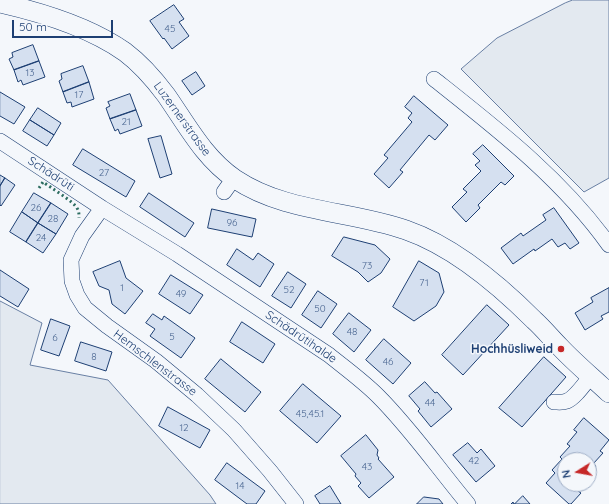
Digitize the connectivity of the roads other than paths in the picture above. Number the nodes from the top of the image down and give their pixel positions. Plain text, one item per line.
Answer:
1 (0, 3) edge
2 (434, 79) dead end
3 (0, 141) edge
4 (102, 208) junction
5 (607, 238) edge
6 (591, 376) junction
7 (609, 393) edge
8 (554, 402) dead end
9 (296, 504) edge
10 (468, 504) edge

1 - 6 main road, Luzernerstrasse
2 - 5 street
3 - 4 street, Schädrüti
4 - 9 street, Hemschlenstrasse
4 - 10 street, Schädrütihalde
6 - 7 main road, Luzernerstrasse
6 - 8 street

